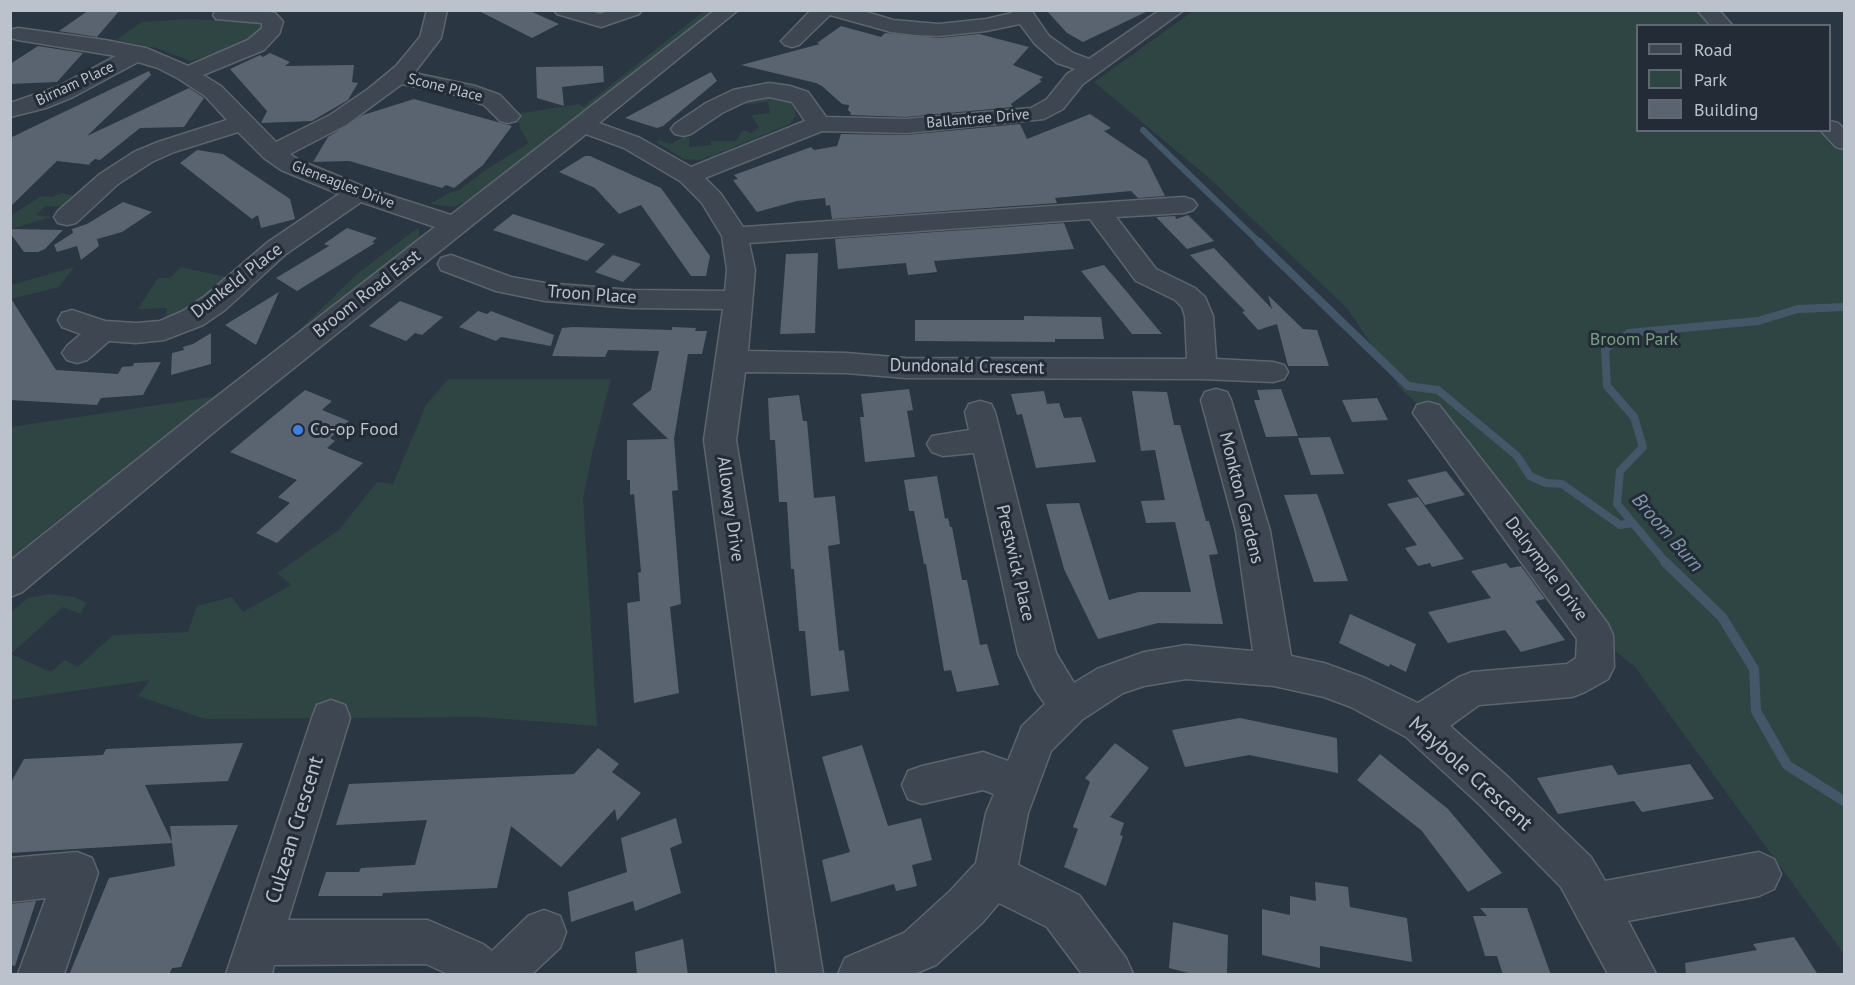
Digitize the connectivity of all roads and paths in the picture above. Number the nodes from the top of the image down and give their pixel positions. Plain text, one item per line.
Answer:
1 (437, 10) edge
2 (564, 10) edge
3 (632, 10) edge
4 (728, 10) edge
5 (823, 10) edge
6 (836, 10) edge
7 (1174, 10) edge
8 (1707, 10) edge
9 (275, 14) edge
10 (1023, 14) edge
11 (223, 15) dead end
12 (1721, 24) edge
13 (13, 30) edge
14 (792, 41) dead end
15 (138, 53) junction
16 (1092, 68) junction
17 (187, 74) junction
18 (398, 76) junction
19 (516, 89) dead end
20 (492, 100) junction
21 (714, 108) junction
22 (10, 110) edge
23 (508, 116) dead end
24 (242, 123) junction
25 (732, 123) dead end
26 (819, 124) junction
27 (582, 125) junction
28 (683, 129) dead end
29 (1831, 129) edge
30 (1845, 142) edge
31 (273, 153) junction
32 (689, 176) junction
33 (65, 190) dead end
34 (95, 192) junction
35 (358, 193) junction
36 (1184, 205) dead end
37 (1098, 212) junction
38 (67, 217) dead end
39 (454, 225) junction
40 (735, 236) junction
41 (451, 264) dead end
42 (738, 300) junction
43 (72, 321) dead end
44 (103, 331) junction
45 (77, 353) dead end
46 (732, 361) junction
47 (1202, 369) junction
48 (1273, 372) dead end
49 (1216, 400) dead end
50 (1428, 414) dead end
51 (943, 444) dead end
52 (10, 582) edge
53 (1274, 669) junction
54 (1069, 707) junction
55 (331, 718) dead end
56 (1420, 724) junction
57 (1019, 784) junction
58 (922, 785) dead end
59 (994, 874) junction
60 (1759, 874) dead end
61 (10, 880) edge
62 (1594, 904) junction
63 (544, 932) dead end
64 (254, 959) edge
65 (41, 975) edge
66 (485, 975) edge
67 (500, 975) edge
68 (800, 975) edge
69 (861, 975) edge
70 (1110, 975) edge
71 (1633, 975) edge

1 - 18 street
2 - 3 street
4 - 27 street, Broom Road East
5 - 14 street
6 - 10 street
7 - 16 street, Ballantrae Drive
8 - 12 street
9 - 11 street
9 - 17 street
10 - 16 street
13 - 15 street, Gleneagles Drive
15 - 17 street, Gleneagles Drive
15 - 22 street, Birnam Place
16 - 26 street, Ballantrae Drive
17 - 24 street, Gleneagles Drive
18 - 20 street, Scone Place
18 - 31 street
19 - 20 street, Scone Place
20 - 23 street, Scone Place
21 - 25 street
21 - 26 street
21 - 28 street
24 - 31 street, Gleneagles Drive
24 - 34 street
26 - 32 street, Ballantrae Drive
27 - 32 street, Alloway Drive
27 - 39 street, Broom Road East
29 - 30 street
31 - 35 street, Gleneagles Drive
32 - 40 street, Alloway Drive
33 - 34 street
34 - 38 street
35 - 39 street, Gleneagles Drive
35 - 44 street, Dunkeld Place
36 - 37 street
37 - 40 street
37 - 47 street
39 - 52 street, Broom Road East
40 - 42 street, Alloway Drive
41 - 42 street, Troon Place
42 - 46 street, Alloway Drive
43 - 44 street, Dunkeld Place
44 - 45 street
46 - 47 street, Dundonald Crescent
46 - 68 street, Alloway Drive
47 - 48 street, Dundonald Crescent
49 - 53 street, Monkton Gardens
50 - 56 street, Dalrymple Drive
51 - 54 street, Prestwick Place
53 - 54 street, Maybole Crescent
53 - 56 street, Maybole Crescent
54 - 57 street, Maybole Crescent
55 - 64 street, Culzean Crescent
56 - 62 street, Maybole Crescent
57 - 58 street
57 - 59 street, Maybole Crescent
59 - 69 street, Maybole Crescent
59 - 70 street
60 - 62 street
61 - 65 street
62 - 71 street, Maybole Crescent
63 - 67 street
64 - 66 street, Culzean Crescent

